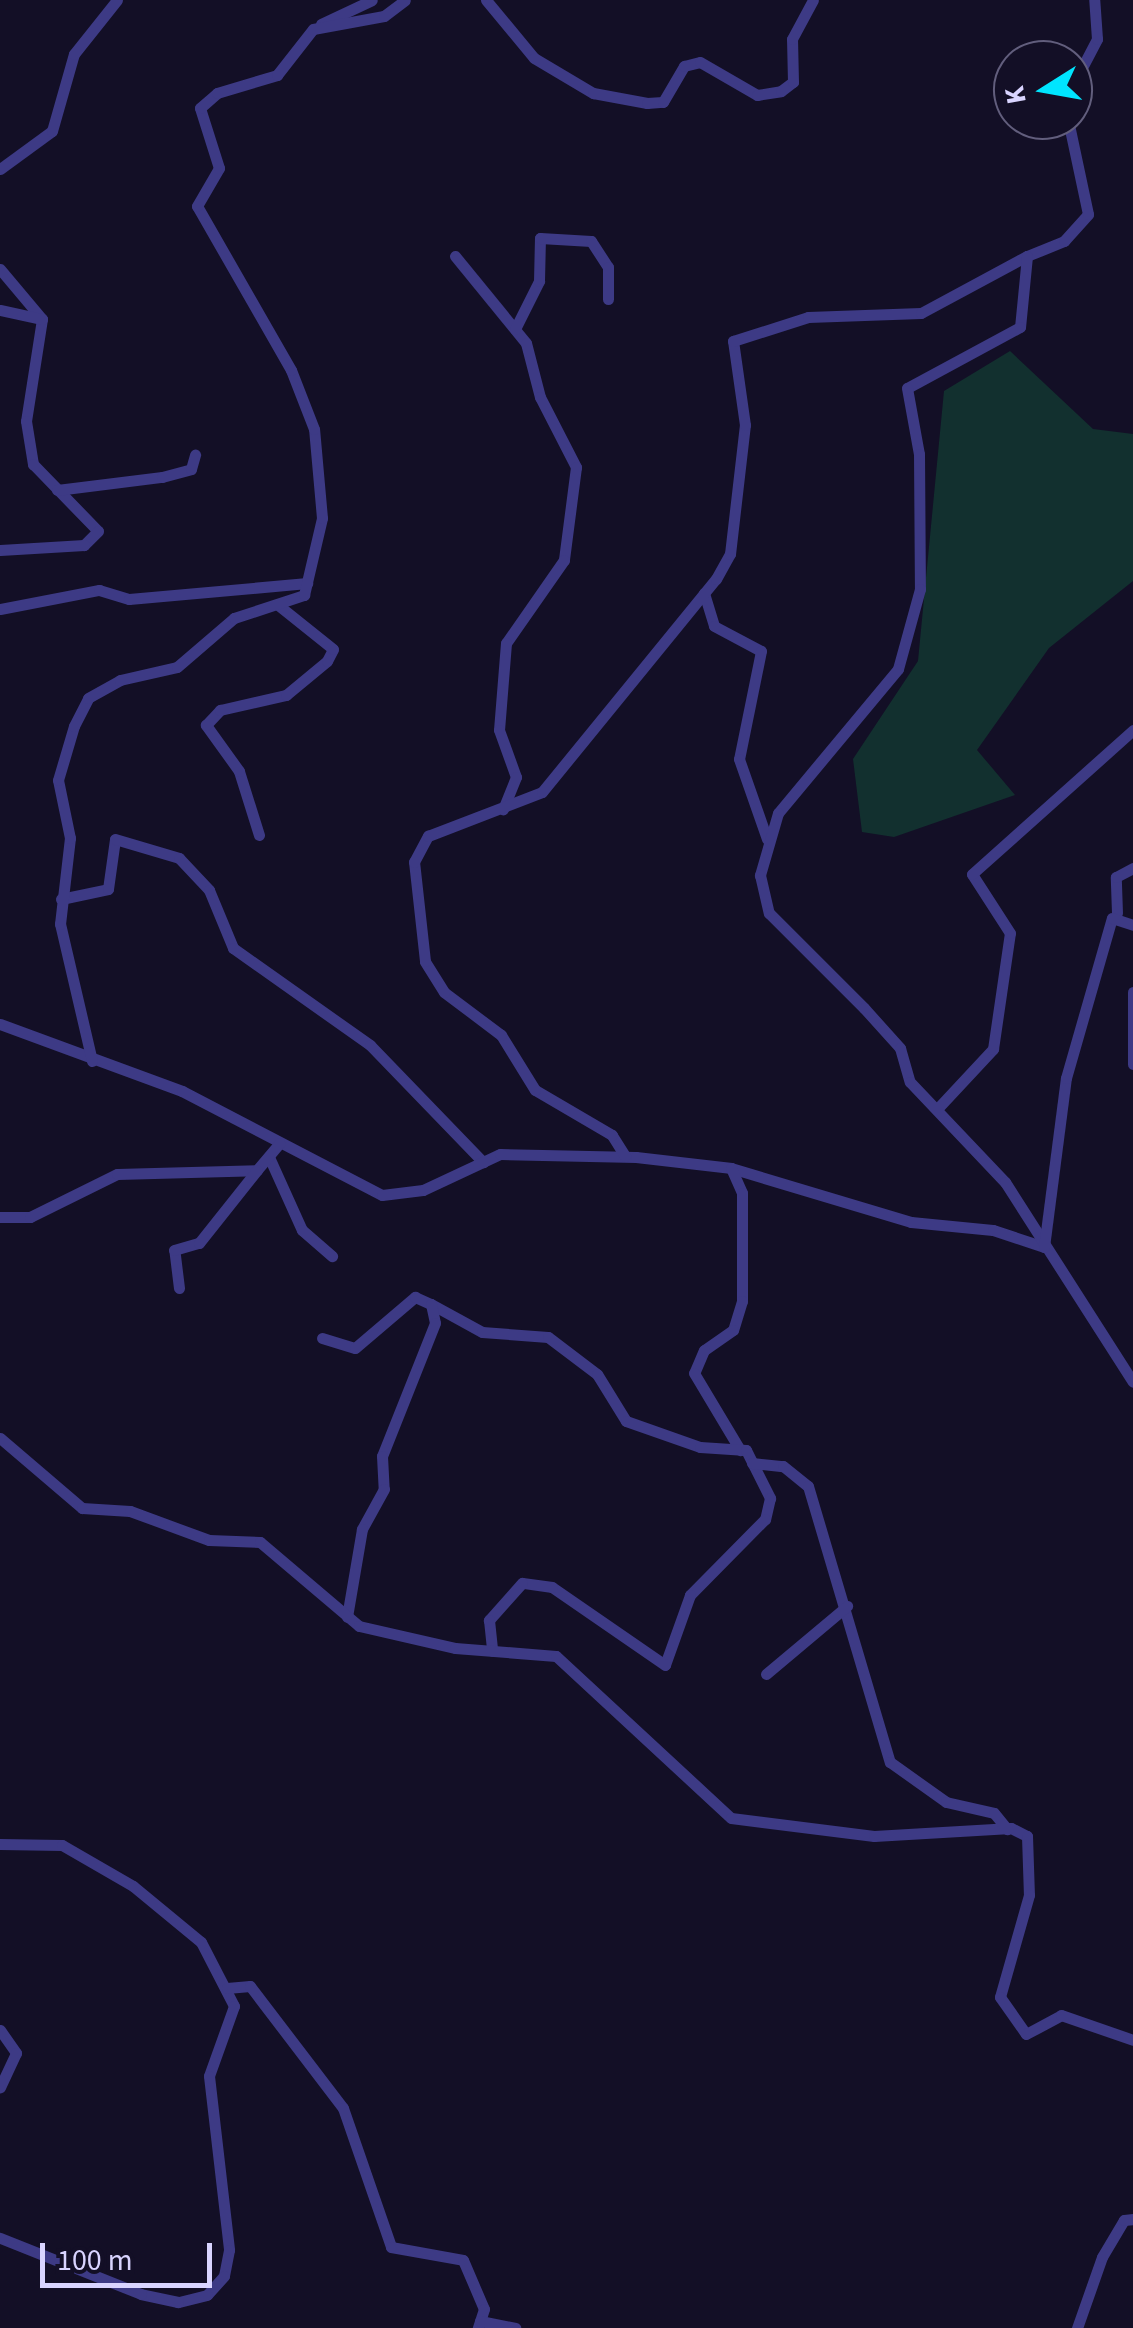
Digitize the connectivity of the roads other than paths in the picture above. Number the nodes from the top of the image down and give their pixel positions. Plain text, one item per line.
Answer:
1 (117, 0) edge
2 (372, 0) edge
3 (486, 0) edge
4 (813, 0) edge
5 (1094, 0) edge
6 (401, 1) edge
7 (313, 29) junction
8 (1093, 48) edge
9 (1072, 140) edge
10 (0, 169) edge
11 (455, 256) dead end
12 (1028, 256) junction
13 (0, 269) edge
14 (608, 299) dead end
15 (0, 310) edge
16 (42, 319) junction
17 (514, 329) junction
18 (195, 455) dead end
19 (56, 490) junction
20 (0, 550) edge
21 (307, 583) junction
22 (704, 594) junction
23 (278, 605) junction
24 (0, 609) edge
25 (1133, 730) edge
26 (502, 810) junction
27 (259, 834) dead end
28 (766, 839) junction
29 (1133, 868) edge
30 (61, 899) junction
31 (1117, 913) junction
32 (1133, 925) edge
33 (1133, 992) edge
34 (0, 1024) edge
35 (92, 1061) junction
36 (1133, 1064) edge
37 (938, 1108) junction
38 (280, 1143) junction
39 (269, 1156) junction
40 (625, 1156) junction
41 (484, 1162) junction
42 (731, 1168) junction
43 (258, 1170) junction
44 (0, 1217) edge
45 (1044, 1247) junction
46 (332, 1256) dead end
47 (179, 1288) dead end
48 (432, 1304) junction
49 (322, 1338) dead end
50 (1133, 1382) edge
51 (0, 1438) edge
52 (740, 1450) junction
53 (752, 1463) junction
54 (847, 1606) junction
55 (347, 1618) junction
56 (492, 1651) junction
57 (766, 1674) dead end
58 (1007, 1828) junction
59 (0, 1844) edge
60 (227, 1988) junction
61 (0, 2030) edge
62 (1133, 2040) edge
63 (0, 2088) edge
64 (1133, 2219) edge
65 (0, 2238) edge
66 (479, 2325) edge
67 (515, 2328) edge
68 (1077, 2328) edge

1 - 10 street
2 - 7 street
3 - 4 street
5 - 8 street
6 - 7 street
7 - 21 street
9 - 12 street
11 - 17 street
12 - 22 street
12 - 28 street
13 - 16 street
14 - 17 street
15 - 16 street
16 - 19 street
17 - 26 street
18 - 19 street
19 - 20 street
21 - 23 street
21 - 24 street
22 - 26 street
22 - 28 street
23 - 27 street
23 - 30 street
25 - 37 street
26 - 40 street
28 - 37 street
29 - 31 street
30 - 35 street
30 - 41 street
31 - 32 street
31 - 45 street
33 - 36 street
34 - 35 street
35 - 38 street
37 - 45 street
38 - 39 street
38 - 41 street
39 - 43 street
39 - 46 street
40 - 41 street
40 - 42 street
42 - 45 street
42 - 52 street
43 - 44 street
43 - 47 street
45 - 50 street
48 - 49 street
48 - 52 street
48 - 55 street
51 - 55 street
52 - 53 street
53 - 54 street
53 - 56 street
54 - 57 street
54 - 58 street
55 - 56 street
56 - 58 street
58 - 62 street
59 - 60 street
60 - 65 street
60 - 66 street
61 - 63 street
64 - 68 street
66 - 67 street

